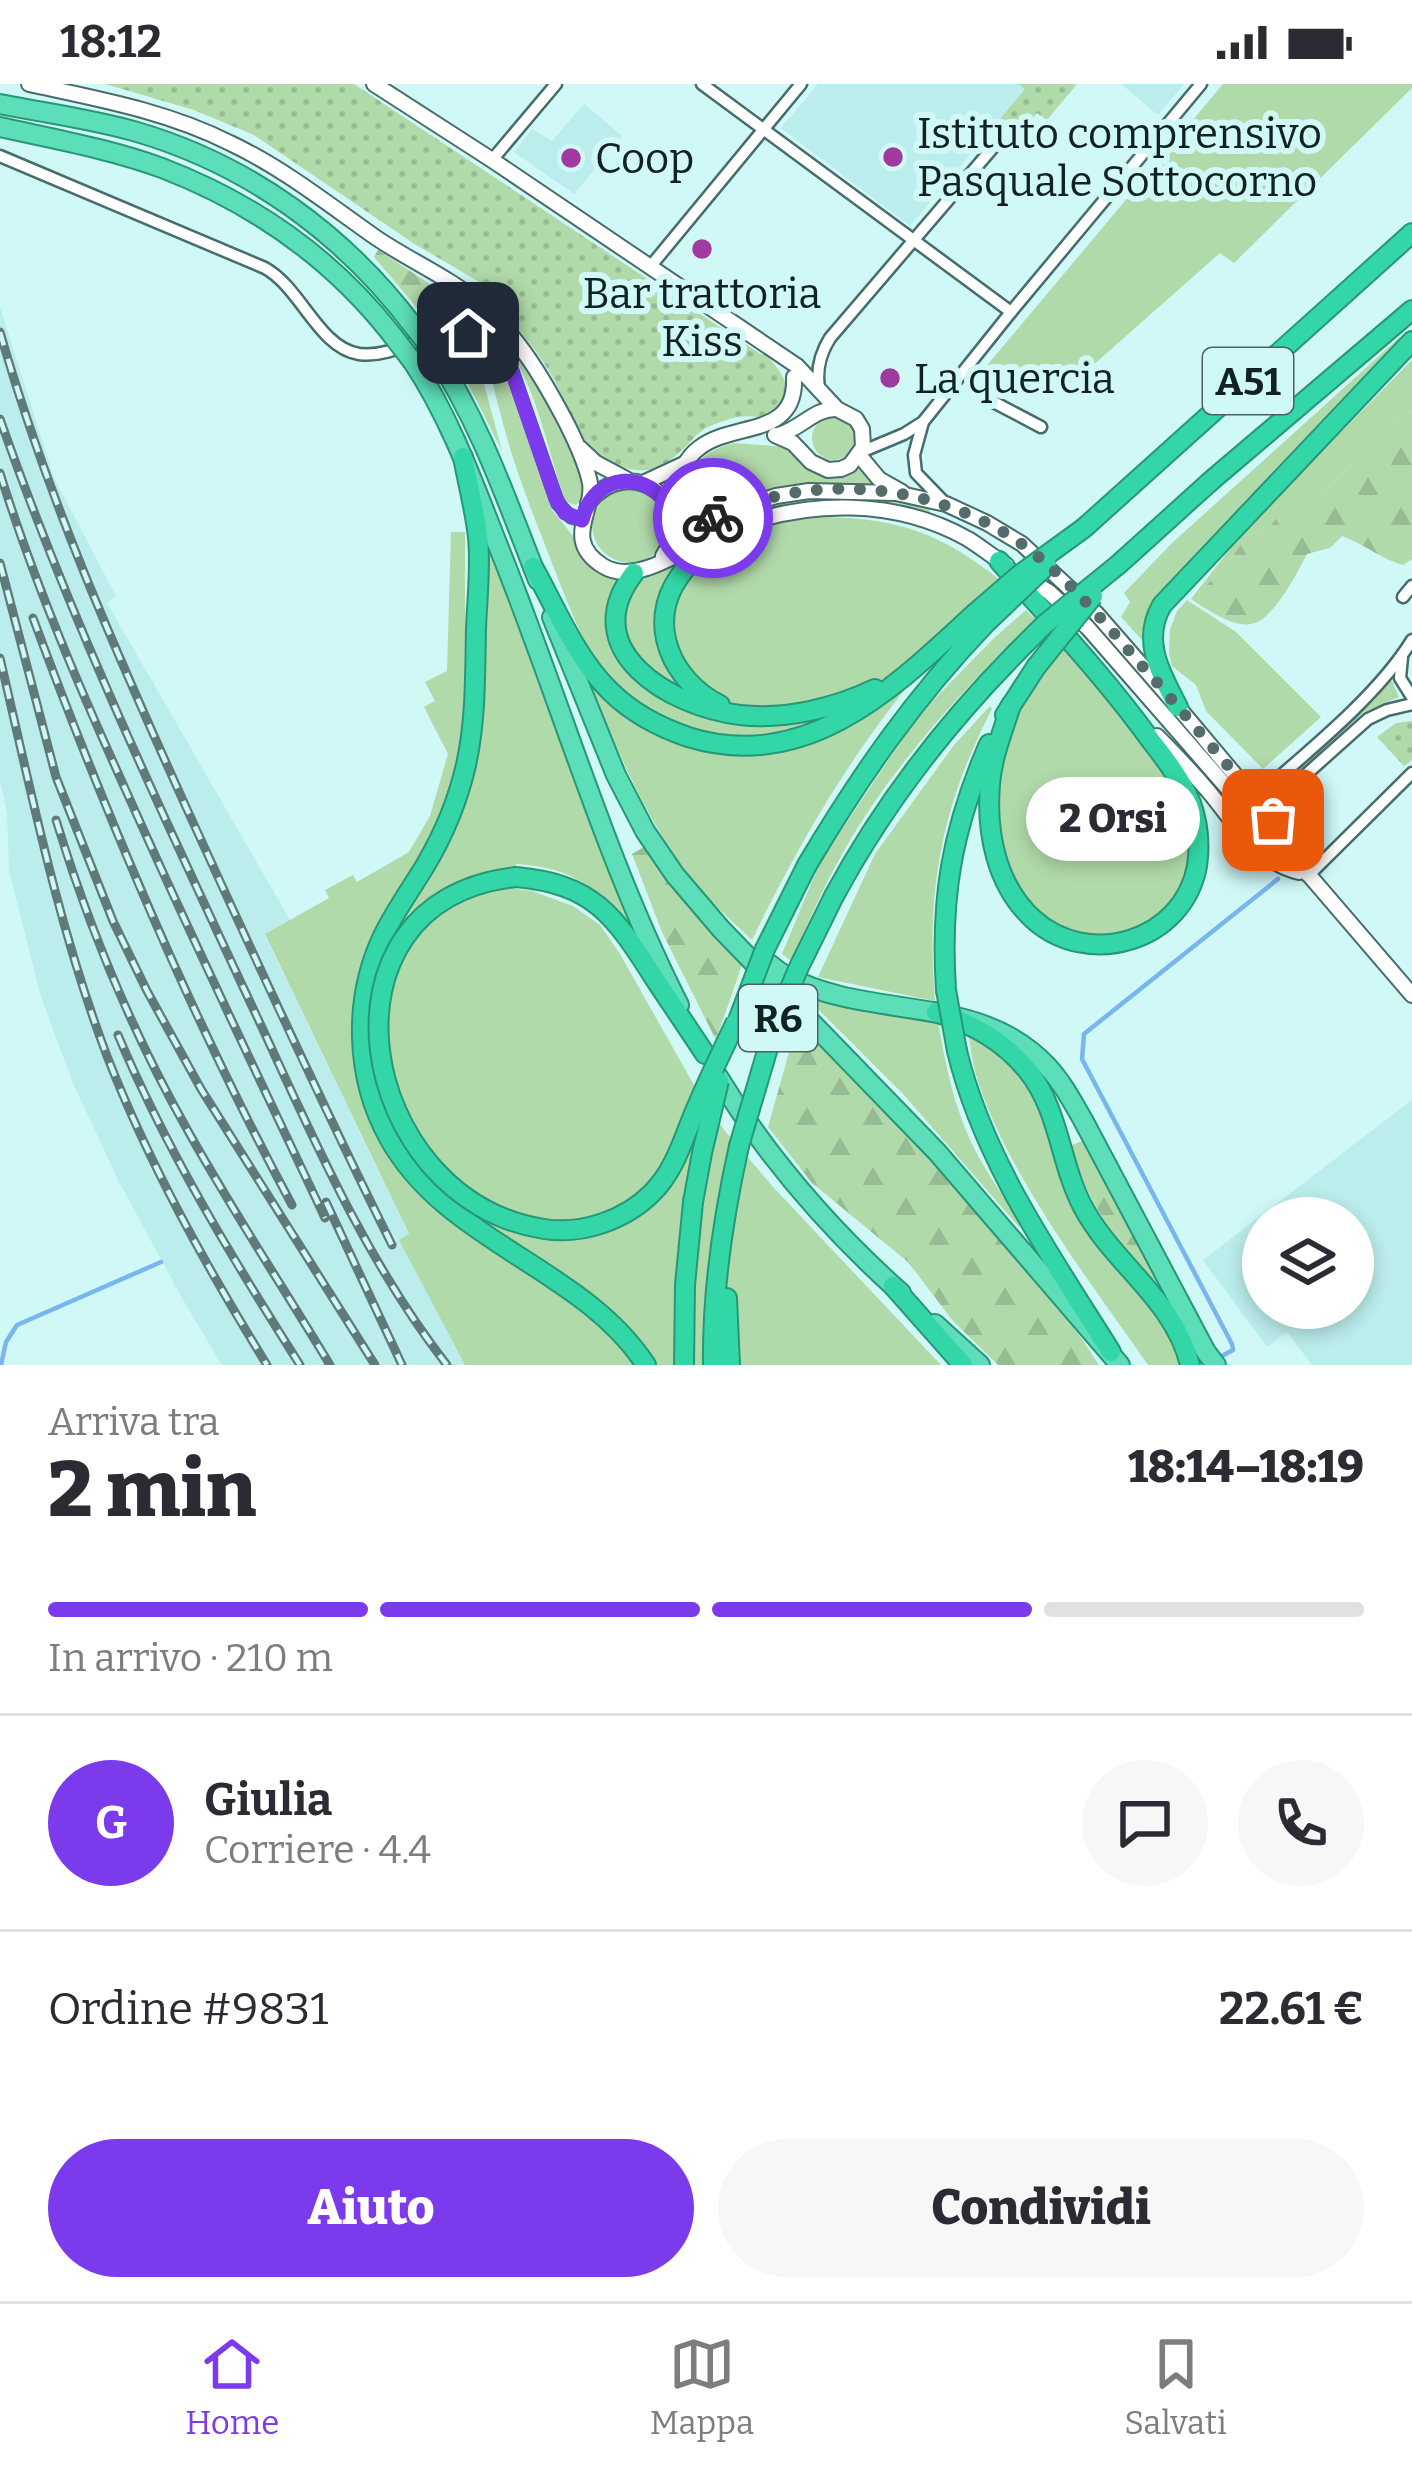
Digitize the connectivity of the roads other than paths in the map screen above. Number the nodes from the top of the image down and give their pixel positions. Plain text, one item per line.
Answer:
1 (29, 84) edge
2 (374, 84) edge
3 (556, 84) edge
4 (702, 84) edge
5 (801, 84) edge
6 (1202, 84) edge
7 (0, 104) edge
8 (0, 128) edge
9 (763, 129) junction
10 (1001, 137) dead end
11 (0, 156) edge
12 (492, 160) junction
13 (1412, 233) edge
14 (913, 240) junction
15 (650, 267) junction
16 (1412, 310) edge
17 (1011, 312) junction
18 (1412, 341) edge
19 (781, 355) junction
20 (794, 376) junction
21 (819, 388) junction
22 (984, 398) dead end
23 (837, 409) junction
24 (808, 420) junction
25 (922, 422) junction
26 (1041, 427) dead end
27 (734, 434) junction
28 (775, 435) junction
29 (577, 444) junction
30 (804, 451) junction
31 (860, 454) junction
32 (463, 457) junction
33 (684, 464) junction
34 (637, 482) junction
35 (906, 495) junction
36 (946, 504) junction
37 (670, 509) junction
38 (584, 514) junction
39 (737, 526) junction
40 (999, 561) junction
41 (655, 564) junction
42 (1119, 564) junction
43 (533, 567) junction
44 (634, 573) junction
45 (1412, 586) edge
46 (1403, 598) dead end
47 (981, 618) junction
48 (1410, 644) edge
49 (906, 673) junction
50 (928, 689) joint
51 (1412, 700) edge
52 (1125, 704) junction
53 (1011, 705) junction
54 (1178, 706) junction
55 (959, 714) joint
56 (740, 715) junction
57 (1410, 775) edge
58 (1255, 798) junction
59 (1266, 812) junction
60 (1248, 814) junction
61 (1310, 874) junction
62 (721, 929) junction
63 (1411, 992) edge
64 (937, 1012) junction
65 (736, 1022) junction
66 (705, 1054) junction
67 (723, 1230) junction
68 (892, 1286) junction
69 (1116, 1359) edge
70 (1190, 1363) edge
71 (646, 1365) edge
72 (684, 1365) edge
73 (713, 1365) edge
74 (730, 1365) edge
75 (963, 1365) edge
76 (980, 1365) edge
77 (1216, 1365) edge

1 - 29 street
2 - 12 street
3 - 12 street
4 - 9 street
5 - 9 street
6 - 17 street
7 - 43 highway, bridge
8 - 32 highway, bridge
9 - 14 street
9 - 15 street
10 - 14 street
11 - 38 street
12 - 15 street
13 - 47 highway, A51, bridge
14 - 17 street
14 - 21 street
15 - 19 street
16 - 42 highway, A51
17 - 25 street
18 - 54 highway
19 - 20 street
19 - 21 street
20 - 24 street
20 - 27 street
21 - 23 street
22 - 26 street
23 - 24 street
23 - 31 street
24 - 28 street
24 - 30 street
25 - 31 street
25 - 36 street
27 - 28 street
27 - 33 street
28 - 30 street
29 - 34 street
29 - 38 street
30 - 31 street
31 - 35 street
32 - 66 highway
32 - 71 highway
33 - 34 street
33 - 37 street
34 - 37 street
34 - 38 street
35 - 36 street
35 - 37 street
36 - 54 street
37 - 41 street
38 - 44 street
39 - 40 street
39 - 41 street
39 - 56 highway
40 - 52 highway
40 - 60 street
41 - 44 street
42 - 53 highway, bridge
42 - 55 highway, A51, bridge
43 - 49 highway
43 - 62 highway
44 - 56 highway
45 - 46 street
47 - 49 highway
47 - 50 highway, A51
48 - 51 street
48 - 58 street
49 - 56 highway
50 - 65 highway, R6, bridge
51 - 59 street
52 - 53 highway
52 - 61 street
53 - 69 highway, bridge
54 - 58 street
55 - 67 highway, R6, bridge
57 - 61 street
58 - 59 street
58 - 60 street
59 - 60 street
59 - 61 street
60 - 61 street
61 - 63 street
62 - 64 highway
62 - 69 highway
64 - 70 highway
64 - 77 highway
65 - 66 highway, bridge
65 - 72 highway, R6, bridge
66 - 68 highway
67 - 73 highway, R6
67 - 74 highway
68 - 75 highway
68 - 76 highway

